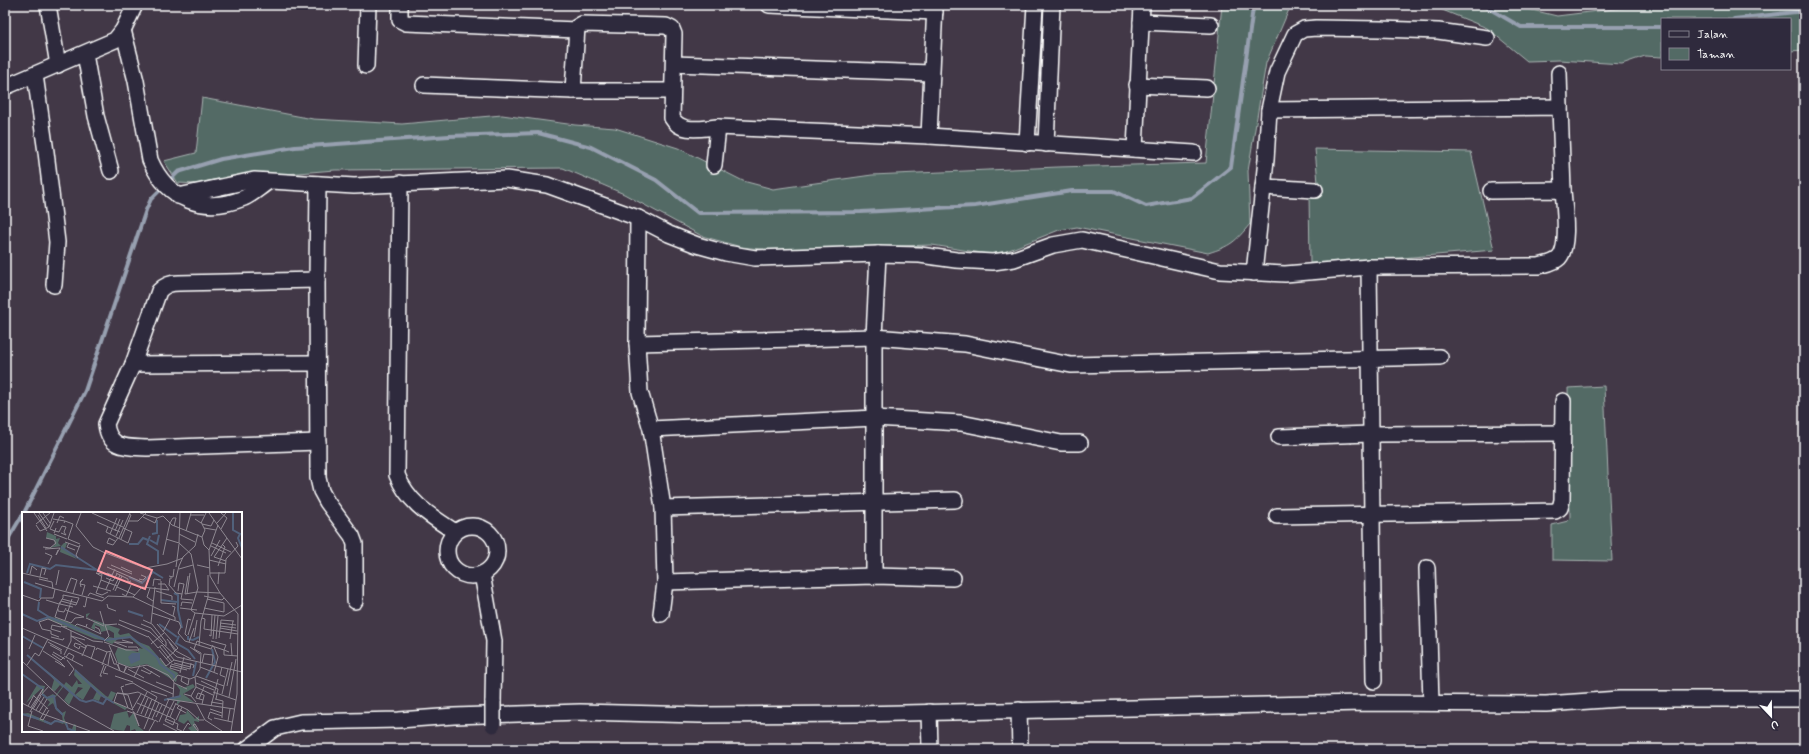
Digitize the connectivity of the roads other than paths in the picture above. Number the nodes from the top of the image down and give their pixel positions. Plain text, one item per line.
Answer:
1 (48, 5) edge
2 (135, 5) edge
3 (368, 5) edge
4 (400, 5) edge
5 (769, 5) edge
6 (1035, 5) edge
7 (1052, 5) edge
8 (1142, 5) edge
9 (935, 8) edge
10 (1141, 22) junction
11 (1211, 25) dead end
12 (123, 30) junction
13 (577, 30) junction
14 (1487, 38) dead end
15 (85, 54) junction
16 (674, 64) junction
17 (58, 65) junction
18 (366, 66) dead end
19 (931, 73) junction
20 (1559, 73) dead end
21 (35, 75) junction
22 (424, 85) dead end
23 (1137, 85) junction
24 (5, 88) edge
25 (1207, 88) dead end
26 (573, 91) junction
27 (672, 91) junction
28 (1560, 107) junction
29 (1269, 110) junction
30 (718, 128) junction
31 (928, 136) junction
32 (1027, 143) junction
33 (1046, 144) junction
34 (1135, 149) junction
35 (1194, 153) dead end
36 (714, 165) dead end
37 (111, 171) dead end
38 (400, 183) junction
39 (318, 184) junction
40 (1263, 187) junction
41 (1315, 190) dead end
42 (1563, 190) junction
43 (1491, 191) dead end
44 (638, 218) junction
45 (878, 254) junction
46 (1369, 268) junction
47 (1254, 273) junction
48 (317, 280) junction
49 (54, 285) dead end
50 (874, 337) junction
51 (637, 343) junction
52 (1440, 357) dead end
53 (1370, 358) junction
54 (317, 363) junction
55 (133, 364) junction
56 (1563, 401) dead end
57 (875, 418) junction
58 (651, 429) junction
59 (1563, 433) junction
60 (1371, 434) junction
61 (1279, 437) dead end
62 (318, 442) junction
63 (1080, 443) dead end
64 (955, 500) dead end
65 (874, 501) junction
66 (663, 508) junction
67 (1372, 515) junction
68 (1277, 516) dead end
69 (455, 532) junction
70 (1428, 568) dead end
71 (482, 574) junction
72 (874, 576) junction
73 (953, 578) dead end
74 (665, 582) junction
75 (356, 601) dead end
76 (661, 614) dead end
77 (1374, 681) dead end
78 (1804, 699) edge
79 (1431, 703) junction
80 (1019, 710) junction
81 (929, 712) junction
82 (493, 725) dead end
83 (247, 749) edge
84 (930, 749) edge
85 (1020, 749) edge

1 - 17 street
2 - 12 street
3 - 18 street
4 - 13 street
5 - 9 street
6 - 32 street
7 - 33 street
8 - 10 street
9 - 19 street
10 - 11 street
10 - 23 street
12 - 15 street
12 - 39 street
13 - 16 street
13 - 26 street
14 - 29 street
15 - 17 street
15 - 37 street
16 - 19 street
16 - 27 street
17 - 21 street
19 - 31 street
20 - 28 street
21 - 24 street
21 - 49 street
22 - 26 street
23 - 25 street
23 - 34 street
26 - 27 street
27 - 30 street
28 - 29 street
28 - 42 street
29 - 40 street
30 - 31 street
30 - 36 street
31 - 32 street
32 - 33 street
33 - 34 street
34 - 35 street
38 - 39 street
38 - 44 street
38 - 69 street
39 - 48 street
40 - 41 street
40 - 47 street
42 - 43 street
42 - 46 street
44 - 45 street
44 - 51 street
45 - 47 street
45 - 50 street
46 - 47 street
46 - 53 street
48 - 54 street
48 - 55 street
50 - 51 street
50 - 53 street
50 - 57 street
51 - 58 street
52 - 53 street
53 - 60 street
54 - 55 street
54 - 62 street
55 - 62 street
56 - 59 street
57 - 58 street
57 - 63 street
57 - 65 street
58 - 66 street
59 - 60 street
59 - 67 street
60 - 61 street
60 - 67 street
62 - 75 street
64 - 65 street
65 - 66 street
65 - 72 street
66 - 74 street
67 - 68 street
67 - 77 street
69 - 71 street
69 - 71 street
70 - 79 street
71 - 82 street, bridge
72 - 73 street
72 - 74 street
74 - 76 street
78 - 79 street
79 - 80 street
80 - 81 street
80 - 85 street
81 - 83 street
81 - 84 street

